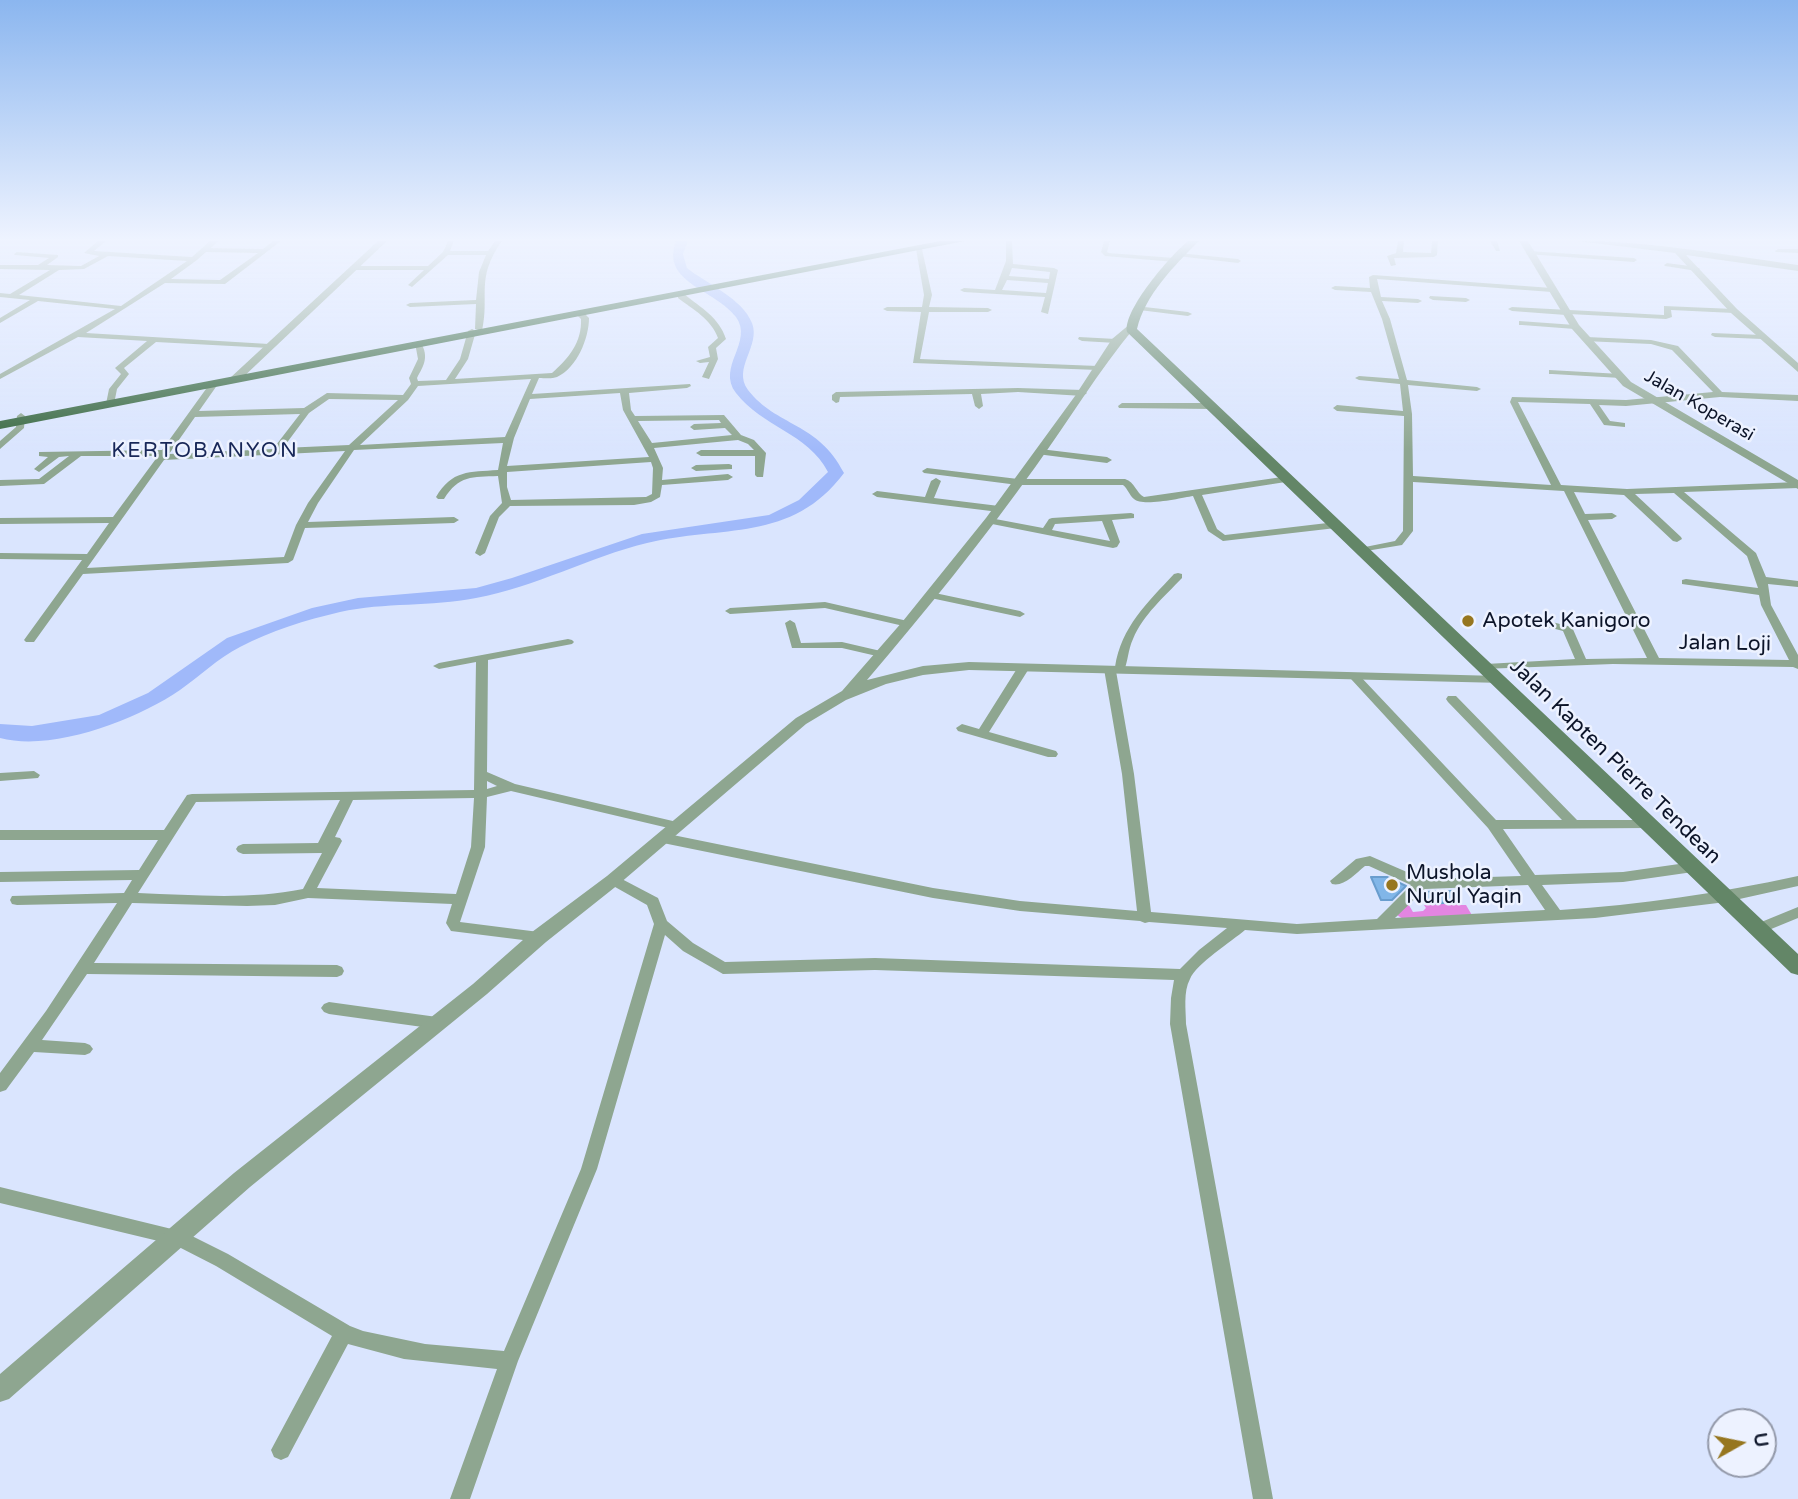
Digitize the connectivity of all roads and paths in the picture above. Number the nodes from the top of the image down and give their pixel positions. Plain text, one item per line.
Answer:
1 (17, 311) edge
2 (118, 311) edge
3 (308, 311) edge
4 (479, 311) edge
5 (586, 311) edge
6 (593, 311) edge
7 (702, 311) edge
8 (926, 311) edge
9 (1138, 311) edge
10 (1163, 311) edge
11 (1383, 311) edge
12 (1547, 311) edge
13 (1667, 311) edge
14 (1716, 311) edge
15 (1565, 312) junction
16 (1734, 312) joint
17 (580, 314) junction
18 (1188, 314) dead end
19 (0, 321) edge
20 (1522, 323) dead end
21 (1130, 327) junction
22 (1575, 327) junction
23 (474, 332) junction
24 (77, 335) junction
25 (1715, 335) dead end
26 (1762, 337) junction
27 (1082, 339) dead end
28 (1587, 339) junction
29 (154, 340) junction
30 (1116, 341) junction
31 (418, 345) junction
32 (269, 346) junction
33 (714, 359) junction
34 (700, 361) dead end
35 (1098, 368) junction
36 (1797, 368) edge
37 (1552, 372) dead end
38 (1621, 376) junction
39 (0, 377) edge
40 (536, 377) junction
41 (706, 377) dead end
42 (236, 378) junction
43 (1359, 379) dead end
44 (448, 383) junction
45 (1404, 383) junction
46 (214, 384) junction
47 (687, 386) dead end
48 (1477, 389) dead end
49 (624, 390) junction
50 (411, 391) junction
51 (976, 391) junction
52 (1083, 393) junction
53 (1720, 394) junction
54 (527, 397) junction
55 (1798, 397) edge
56 (1651, 399) junction
57 (836, 400) dead end
58 (1592, 401) junction
59 (110, 402) junction
60 (979, 405) dead end
61 (1122, 406) dead end
62 (1212, 406) junction
63 (1337, 408) dead end
64 (306, 411) junction
65 (193, 414) junction
66 (1408, 414) junction
67 (22, 419) junction
68 (632, 419) junction
69 (0, 423) edge
70 (726, 425) junction
71 (1622, 425) dead end
72 (694, 427) dead end
73 (738, 438) junction
74 (508, 440) junction
75 (0, 446) edge
76 (649, 446) junction
77 (352, 447) junction
78 (276, 451) junction
79 (701, 453) dead end
80 (730, 453) junction
81 (761, 453) junction
82 (1040, 453) junction
83 (42, 454) dead end
84 (57, 454) junction
85 (78, 454) junction
86 (163, 455) junction
87 (654, 459) junction
88 (1107, 460) dead end
89 (696, 468) dead end
90 (39, 469) dead end
91 (503, 471) junction
92 (927, 471) dead end
93 (728, 474) junction
94 (760, 475) dead end
95 (1289, 479) junction
96 (1409, 479) junction
97 (936, 481) dead end
98 (1018, 482) junction
99 (0, 483) edge
100 (658, 483) junction
101 (1798, 485) edge
102 (1563, 489) junction
103 (1677, 491) junction
104 (1627, 492) junction
105 (1196, 493) junction
106 (877, 494) dead end
107 (441, 497) dead end
108 (929, 500) junction
109 (507, 503) junction
110 (999, 509) junction
111 (1131, 516) dead end
112 (1612, 516) dead end
113 (1583, 517) junction
114 (1106, 518) junction
115 (116, 520) junction
116 (454, 520) dead end
117 (0, 521) edge
118 (990, 521) junction
119 (1336, 524) junction
120 (301, 525) junction
121 (1045, 533) junction
122 (1677, 539) dead end
123 (1364, 550) junction
124 (480, 553) dead end
125 (0, 556) edge
126 (90, 557) junction
127 (80, 571) junction
128 (1178, 576) dead end
129 (1762, 580) junction
130 (1686, 582) dead end
131 (1798, 584) edge
132 (1764, 592) junction
133 (930, 595) junction
134 (730, 611) dead end
135 (1020, 614) dead end
136 (790, 623) dead end
137 (908, 624) junction
138 (1548, 624) dead end
139 (30, 640) dead end
140 (568, 642) dead end
141 (881, 654) junction
142 (482, 660) junction
143 (1582, 662) junction
144 (1655, 662) junction
145 (1797, 665) edge
146 (439, 666) dead end
147 (1024, 667) junction
148 (1486, 667) junction
149 (1115, 669) junction
150 (1355, 677) junction
151 (1498, 680) junction
152 (847, 694) junction
153 (1452, 699) dead end
154 (962, 728) dead end
155 (982, 734) junction
156 (1052, 754) dead end
157 (481, 774) junction
158 (34, 775) dead end
159 (0, 777) edge
160 (511, 787) junction
161 (482, 794) junction
162 (352, 796) junction
163 (1573, 824) junction
164 (1648, 824) junction
165 (1493, 825) junction
166 (677, 826) junction
167 (0, 835) edge
168 (168, 835) junction
169 (663, 838) junction
170 (243, 849) dead end
171 (1693, 867) junction
172 (142, 876) junction
173 (0, 877) edge
174 (613, 880) junction
175 (1337, 881) dead end
176 (1533, 881) junction
177 (1798, 881) edge
178 (1421, 884) junction
179 (308, 893) junction
180 (1726, 897) junction
181 (129, 898) junction
182 (461, 898) junction
183 (17, 900) dead end
184 (1798, 912) edge
185 (1555, 914) junction
186 (1144, 918) junction
187 (1382, 923) junction
188 (662, 925) junction
189 (1242, 925) junction
190 (1759, 929) junction
191 (539, 937) junction
192 (1798, 967) edge
193 (83, 968) junction
194 (337, 971) dead end
195 (1183, 975) junction
196 (329, 1008) dead end
197 (437, 1023) junction
198 (31, 1045) junction
199 (85, 1049) dead end
200 (0, 1085) edge
201 (0, 1195) edge
202 (178, 1238) junction
203 (344, 1334) junction
204 (509, 1361) junction
205 (0, 1390) edge
206 (281, 1450) dead end
207 (460, 1499) edge
208 (1263, 1499) edge

1 - 19 street
2 - 24 street
3 - 32 street
4 - 23 street
5 - 23 highway
6 - 17 highway
7 - 33 street
8 - 35 street
9 - 21 main road
10 - 18 street
11 - 45 street
12 - 15 street
13 - 15 street
14 - 16 street
15 - 22 street, Jalan Koperasi
16 - 26 street
17 - 23 highway
17 - 40 street
20 - 22 street
21 - 30 street
21 - 62 main road, Jalan Kapten Pierre Tendean
22 - 28 street, Jalan Koperasi
23 - 31 highway
23 - 42 highway
23 - 44 street
24 - 29 street
24 - 39 street
25 - 26 street
26 - 36 street
27 - 30 street
28 - 38 street, Jalan Koperasi
28 - 53 street
29 - 32 street
29 - 59 street
30 - 35 street
31 - 42 highway
31 - 50 street
32 - 42 street
33 - 34 street
33 - 41 street
35 - 52 street
37 - 38 street
38 - 56 street, Jalan Koperasi
40 - 44 street
40 - 54 street
42 - 46 highway
42 - 59 highway
43 - 45 street
44 - 50 street
45 - 48 street
45 - 66 street
46 - 59 highway
46 - 65 street
47 - 49 street
49 - 54 street
49 - 68 street
50 - 64 street
50 - 77 street
51 - 52 street
51 - 57 street
51 - 60 street
52 - 82 street
53 - 55 street
53 - 56 street
54 - 74 street
56 - 58 street
56 - 101 street, Jalan Koperasi
58 - 71 street
58 - 102 street
59 - 67 highway
61 - 62 street
62 - 95 main road, Jalan Kapten Pierre Tendean
63 - 66 street
64 - 65 street
64 - 78 street
65 - 86 street
66 - 96 street
67 - 69 highway
67 - 75 street
68 - 70 street
68 - 76 street
70 - 72 street
70 - 73 street
73 - 76 street
73 - 81 street
74 - 77 street
74 - 91 street
76 - 87 street
77 - 78 street
77 - 120 street
78 - 86 street
79 - 80 street
80 - 81 street
80 - 93 street
81 - 94 street
82 - 88 street
82 - 98 street
83 - 84 street
84 - 85 street
84 - 90 street
85 - 86 street
85 - 99 street
86 - 115 street
87 - 91 street
87 - 100 street
89 - 93 street
91 - 107 street
91 - 109 street
92 - 98 street
93 - 100 street
95 - 105 street
95 - 119 main road, Jalan Kapten Pierre Tendean
96 - 102 street
96 - 123 street
97 - 108 street
98 - 105 street
98 - 110 street
100 - 109 street
101 - 103 street
102 - 104 street
102 - 113 street
103 - 104 street
103 - 129 street
104 - 122 street
105 - 119 street
106 - 108 street
108 - 110 street
109 - 124 street
110 - 118 street
111 - 114 street
112 - 113 street
113 - 144 street
114 - 121 street
114 - 121 street
115 - 117 street
115 - 126 street
116 - 120 street
118 - 121 street
118 - 133 street
119 - 123 main road, Jalan Kapten Pierre Tendean
120 - 127 street
123 - 148 main road, Jalan Kapten Pierre Tendean
125 - 126 street
126 - 127 street
127 - 139 street
128 - 149 street
129 - 131 street
129 - 132 street
130 - 132 street
132 - 145 street
133 - 135 street
133 - 137 street
134 - 137 street
136 - 141 street
137 - 141 street
138 - 143 street
140 - 142 street
141 - 152 street
142 - 146 street
142 - 157 street
143 - 144 street, Jalan Loji
143 - 148 street, Jalan Loji
144 - 145 street, Jalan Loji
147 - 149 street
147 - 152 street
147 - 155 street
148 - 151 main road, Jalan Kapten Pierre Tendean
149 - 150 street
149 - 186 street
150 - 151 street
150 - 165 street
151 - 164 main road, Jalan Kapten Pierre Tendean
152 - 166 street
153 - 163 street
154 - 155 street
155 - 156 street
157 - 160 street
157 - 161 street
158 - 159 street
160 - 161 street
160 - 166 street
161 - 162 street
161 - 182 street
162 - 168 street
162 - 170 street
162 - 179 street
163 - 164 street
163 - 165 street
164 - 171 main road, Jalan Kapten Pierre Tendean
165 - 176 street
166 - 169 street
167 - 168 street
168 - 172 street
169 - 174 street
169 - 186 street
171 - 176 street
171 - 180 main road, Jalan Kapten Pierre Tendean
172 - 173 street
172 - 181 street
174 - 188 street
174 - 191 street
175 - 178 street
176 - 178 street
176 - 185 street
177 - 180 street
178 - 187 street
179 - 181 street
179 - 182 street
180 - 185 street
180 - 190 main road, Jalan Kapten Pierre Tendean
181 - 183 street
181 - 193 street
182 - 191 street
184 - 190 street
185 - 187 street
186 - 189 street
187 - 189 street
188 - 195 street
188 - 204 street
189 - 195 street
190 - 192 main road, Jalan Kapten Pierre Tendean
191 - 197 street
193 - 194 street
193 - 198 street
195 - 208 street
196 - 197 street
197 - 202 street
198 - 199 street
198 - 200 street
201 - 202 street
202 - 203 street
202 - 205 street
203 - 204 street
203 - 206 street
204 - 207 street

